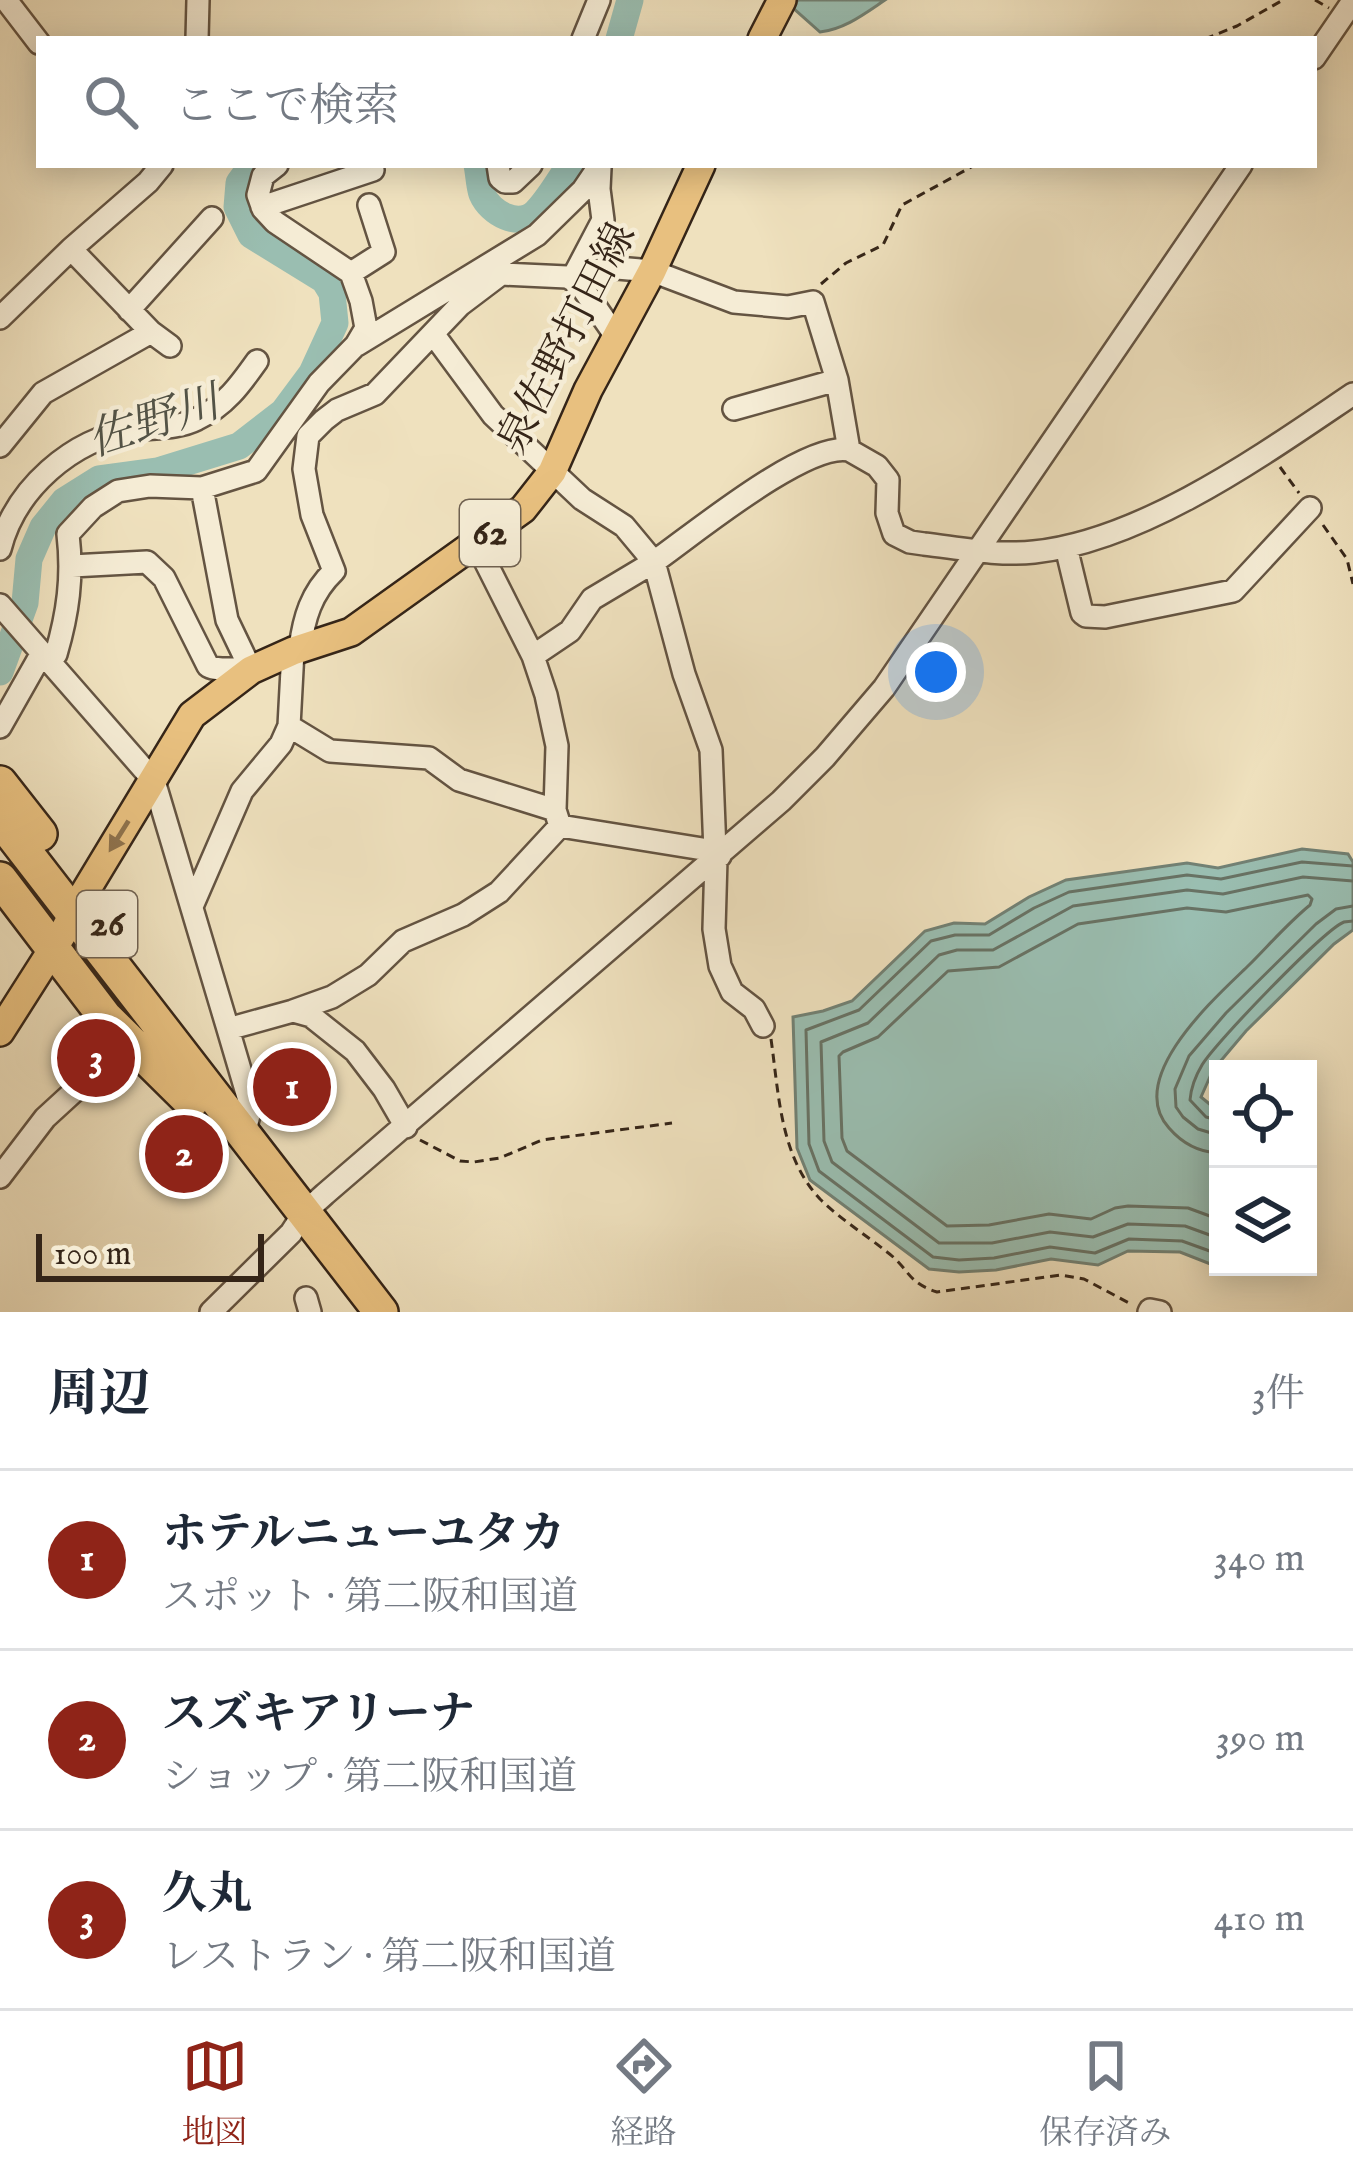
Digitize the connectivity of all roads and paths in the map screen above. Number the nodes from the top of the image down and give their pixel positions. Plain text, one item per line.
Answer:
1 (6, 0) edge
2 (198, 0) edge
3 (599, 0) edge
4 (782, 0) edge
5 (1283, 0) edge
6 (1353, 1) edge
7 (197, 36) edge
8 (584, 36) edge
9 (764, 36) edge
10 (1212, 36) edge
11 (36, 39) edge
12 (1317, 54) edge
13 (273, 168) edge
14 (498, 168) edge
15 (528, 168) edge
16 (598, 168) edge
17 (600, 168) edge
18 (700, 168) edge
19 (970, 168) edge
20 (1238, 168) edge
21 (373, 170) dead end
22 (148, 171) edge
23 (331, 174) edge
24 (368, 205) dead end
25 (262, 206) junction
26 (212, 218) dead end
27 (71, 249) junction
28 (499, 267) junction
29 (652, 271) junction
30 (351, 273) junction
31 (574, 276) junction
32 (813, 302) junction
33 (129, 310) junction
34 (0, 318) edge
35 (151, 332) junction
36 (434, 335) junction
37 (615, 335) junction
38 (356, 345) junction
39 (170, 346) dead end
40 (256, 361) dead end
41 (837, 380) junction
42 (1353, 394) edge
43 (734, 409) dead end
44 (0, 446) edge
45 (849, 450) junction
46 (304, 466) junction
47 (256, 471) junction
48 (552, 472) junction
49 (202, 488) junction
50 (1310, 508) dead end
51 (476, 543) junction
52 (1066, 547) junction
53 (0, 549) edge
54 (977, 549) junction
55 (654, 562) junction
56 (72, 566) junction
57 (0, 605) edge
58 (297, 650) junction
59 (42, 652) junction
60 (533, 656) junction
61 (250, 670) junction
62 (289, 726) junction
63 (0, 728) edge
64 (154, 781) junction
65 (0, 783) edge
66 (558, 818) junction
67 (4, 839) edge
68 (717, 856) junction
69 (0, 879) edge
70 (193, 904) junction
71 (69, 922) junction
72 (293, 1011) junction
73 (763, 1026) joint
74 (228, 1030) junction
75 (0, 1032) edge
76 (129, 1041) junction
77 (194, 1089) junction
78 (672, 1123) dead end
79 (404, 1128) junction
80 (244, 1135) junction
81 (0, 1177) edge
82 (297, 1223) junction
83 (224, 1307) edge
84 (1153, 1311) edge
85 (353, 1312) edge
86 (380, 1312) edge

1 - 11 street
2 - 7 street
3 - 8 street
4 - 9 main road
5 - 10 path
6 - 12 street
13 - 25 street
14 - 15 street
16 - 28 street
17 - 31 street
18 - 29 main road, 泉佐野打田線 / 62
19 - 32 path
20 - 54 street
21 - 23 street
22 - 27 street
23 - 25 street
24 - 30 street
25 - 30 street
26 - 33 street
27 - 33 street
27 - 34 street
28 - 31 street
28 - 36 street
28 - 38 street
29 - 31 street
29 - 32 street
29 - 37 main road, 泉佐野打田線 / 62
30 - 38 street
31 - 37 street
32 - 41 street
33 - 35 street
35 - 39 street
35 - 44 street
36 - 46 street
36 - 48 street
37 - 48 main road, 泉佐野打田線 / 62
38 - 47 street
40 - 53 street
41 - 43 street
41 - 45 street
42 - 52 street
45 - 54 street
45 - 55 street
46 - 47 street
46 - 58 street
47 - 49 street
48 - 51 main road, 泉佐野打田線 / 62
48 - 55 street
49 - 56 street
49 - 61 street
50 - 52 street
51 - 58 main road, 泉佐野打田線 / 62
51 - 60 street
52 - 54 street
54 - 68 street
55 - 60 street
55 - 68 street
56 - 59 street
56 - 61 street
57 - 59 street
58 - 61 main road, 泉佐野打田線 / 62
58 - 62 street
59 - 63 street
59 - 64 street
60 - 66 street
61 - 64 main road, 泉佐野打田線 / 62
62 - 66 street
62 - 70 street
64 - 70 street
64 -> 71 main road, 泉佐野打田線 / 62
65 - 71 highway, 26
66 - 68 street
66 - 72 street
67 - 71 highway, 26
68 - 73 street
68 - 79 street
69 - 71 highway, 26
70 - 74 street
71 - 75 main road, 泉佐野打田線 / 62
71 - 76 highway, 26
71 - 77 highway, 26
71 - 77 highway, 26
72 - 74 street
72 - 79 street
73 - 84 path
74 - 80 street
76 - 77 highway, 26
76 - 81 street
77 - 80 highway, 26
77 - 82 highway, 26
78 - 79 path
79 - 82 street
80 - 82 highway, 26
82 - 83 street
82 - 85 highway, 26
82 - 86 highway, 26

